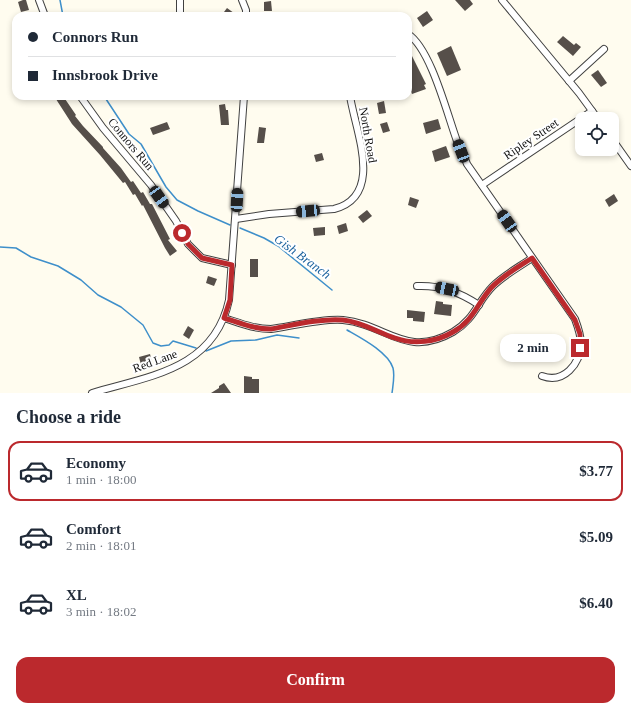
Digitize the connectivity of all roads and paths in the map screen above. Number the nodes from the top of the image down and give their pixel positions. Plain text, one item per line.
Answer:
1 (39, 0) edge
2 (180, 0) edge
3 (242, 0) edge
4 (502, 0) edge
5 (44, 12) edge
6 (180, 12) edge
7 (246, 12) edge
8 (412, 38) edge
9 (604, 49) dead end
10 (569, 81) junction
11 (83, 100) edge
12 (244, 100) edge
13 (351, 100) edge
14 (592, 111) joint
15 (619, 149) edge
16 (631, 166) edge
17 (482, 185) junction
18 (236, 219) junction
19 (532, 258) junction
20 (232, 265) junction
21 (417, 286) dead end
22 (479, 306) junction
23 (224, 318) junction
24 (542, 376) dead end
25 (92, 393) edge

1 - 5 street
2 - 6 street
3 - 7 street
4 - 10 street
8 - 17 street
9 - 10 street
10 - 14 street
11 - 20 street, Connors Run
12 - 18 street, Red Lane
13 - 18 street, North Road
14 - 17 street, Ripley Street
15 - 16 street
17 - 19 street
18 - 20 street, Red Lane
19 - 22 street
19 - 24 street
20 - 23 street, Red Lane
21 - 22 street
22 - 23 street
23 - 25 street, Red Lane

